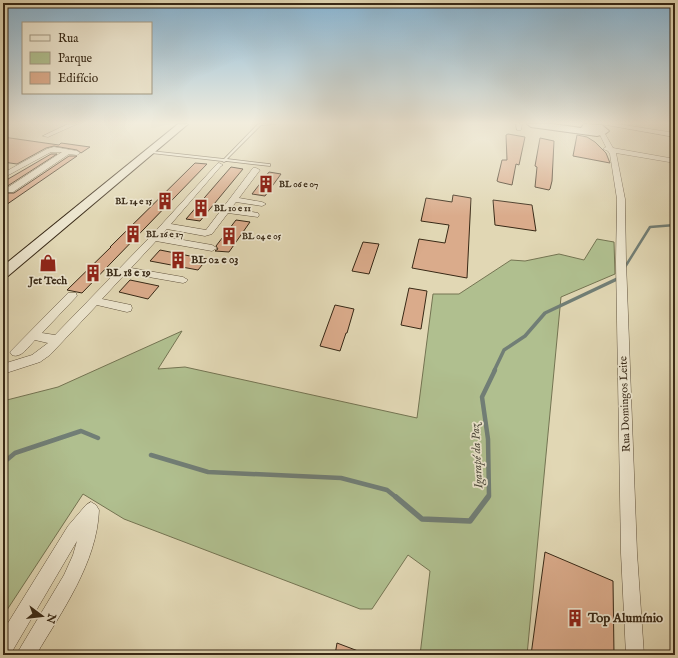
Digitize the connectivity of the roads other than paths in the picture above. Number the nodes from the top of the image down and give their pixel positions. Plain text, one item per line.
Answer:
1 (41, 155) edge
2 (62, 155) edge
3 (148, 155) edge
4 (168, 155) edge
5 (230, 155) edge
6 (611, 155) edge
7 (634, 155) edge
8 (675, 161) edge
9 (222, 163) junction
10 (269, 165) dead end
11 (256, 170) dead end
12 (3, 176) edge
13 (10, 190) dead end
14 (234, 200) junction
15 (262, 204) dead end
16 (226, 210) junction
17 (255, 215) dead end
18 (165, 226) junction
19 (154, 238) junction
20 (212, 248) dead end
21 (125, 270) junction
22 (3, 273) edge
23 (183, 280) dead end
24 (72, 296) dead end
25 (95, 301) junction
26 (127, 308) dead end
27 (33, 335) junction
28 (57, 340) junction
29 (16, 352) dead end
30 (3, 369) edge
31 (3, 648) edge
32 (25, 655) edge
33 (635, 655) edge

1 - 12 street
2 - 13 street
3 - 22 street
4 - 9 lane
5 - 9 lane
6 - 33 street, Rua Domingos Leite
7 - 8 street
9 - 10 lane
9 - 18 street
11 - 14 street
14 - 15 street
14 - 16 street
16 - 17 street
16 - 18 street
18 - 19 street
19 - 20 street
19 - 21 street
21 - 23 street
21 - 25 street
24 - 27 street
25 - 26 street
25 - 28 street
27 - 28 street
27 - 29 street
28 - 30 street
31 - 32 street

